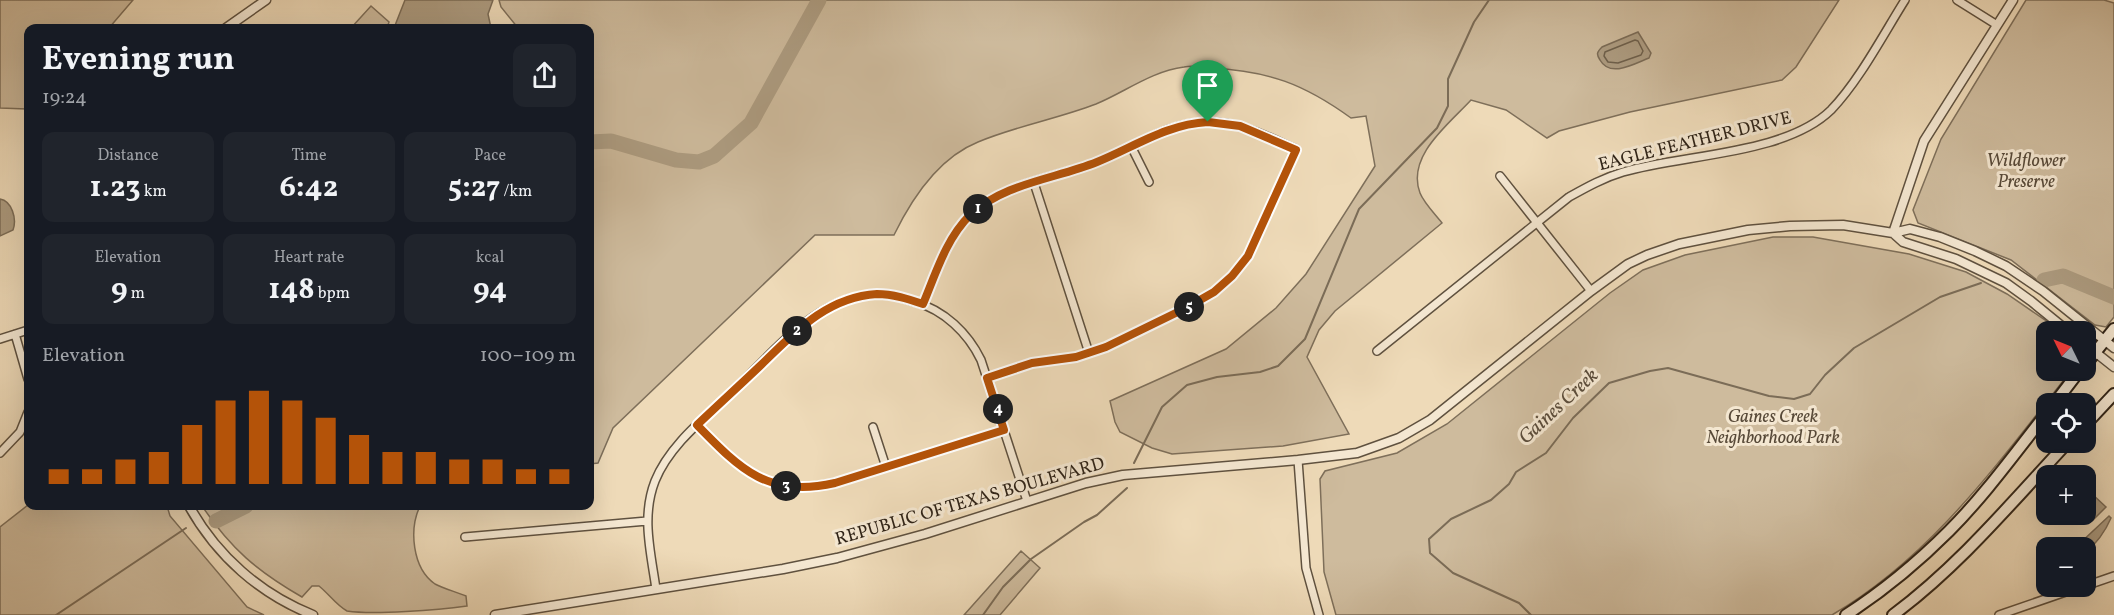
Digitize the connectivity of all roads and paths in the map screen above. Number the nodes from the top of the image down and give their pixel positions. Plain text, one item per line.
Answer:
1 (266, 0) edge
2 (1905, 0) edge
3 (1957, 0) edge
4 (2013, 0) edge
5 (232, 24) edge
6 (1996, 25) junction
7 (1131, 146) junction
8 (1500, 176) dead end
9 (1149, 182) dead end
10 (1034, 183) junction
11 (1538, 222) junction
12 (1893, 233) junction
13 (1591, 291) junction
14 (923, 304) junction
15 (2056, 321) edge
16 (2114, 329) edge
17 (24, 331) edge
18 (15, 334) junction
19 (0, 339) edge
20 (2105, 341) junction
21 (2114, 348) edge
22 (1377, 351) dead end
23 (2096, 351) edge
24 (1089, 353) junction
25 (2096, 353) edge
26 (24, 365) edge
27 (2114, 367) edge
28 (987, 378) junction
29 (2072, 381) edge
30 (2062, 393) edge
31 (2114, 394) edge
32 (2096, 413) edge
33 (24, 422) edge
34 (697, 425) junction
35 (873, 427) dead end
36 (2036, 427) edge
37 (1004, 430) junction
38 (0, 453) edge
39 (2058, 453) edge
40 (1298, 460) junction
41 (886, 467) junction
42 (1027, 501) junction
43 (192, 510) edge
44 (647, 521) junction
45 (465, 537) dead end
46 (2114, 576) edge
47 (2096, 582) edge
48 (656, 589) junction
49 (2052, 597) edge
50 (1863, 611) edge
51 (313, 615) edge
52 (495, 615) edge
53 (1319, 615) edge
54 (1846, 615) edge
55 (1893, 615) edge
56 (1999, 615) edge

1 - 5 street
2 - 11 street, EAGLE FEATHER DRIVE
3 - 6 street
4 - 6 street
6 - 12 street
7 - 9 street
7 - 10 street
7 - 24 street
8 - 11 street
10 - 14 street
10 - 24 street
11 - 13 street
11 - 22 street, EAGLE FEATHER DRIVE
12 - 13 street, REPUBLIC OF TEXAS BOULEVARD
12 - 15 street, REPUBLIC OF TEXAS BOULEVARD
12 - 20 street, REPUBLIC OF TEXAS BOULEVARD
13 - 40 street, REPUBLIC OF TEXAS BOULEVARD
14 - 28 street
14 - 34 street
16 - 20 main road
17 - 18 street
18 - 19 street
18 - 26 street
20 - 21 street, REPUBLIC OF TEXAS BOULEVARD
20 - 23 main road
24 - 28 street
25 - 27 street
28 - 37 street
29 - 30 main road
31 - 32 main road
33 - 38 street
34 - 41 street
34 - 44 street
35 - 41 street
36 - 50 main road
37 - 41 street
37 - 42 street
39 - 55 main road
40 - 42 street, REPUBLIC OF TEXAS BOULEVARD
40 - 53 street
42 - 48 street, REPUBLIC OF TEXAS BOULEVARD
43 - 51 street
44 - 45 street
44 - 48 street
46 - 47 street
48 - 52 street, REPUBLIC OF TEXAS BOULEVARD
49 - 56 street
50 - 54 main road

